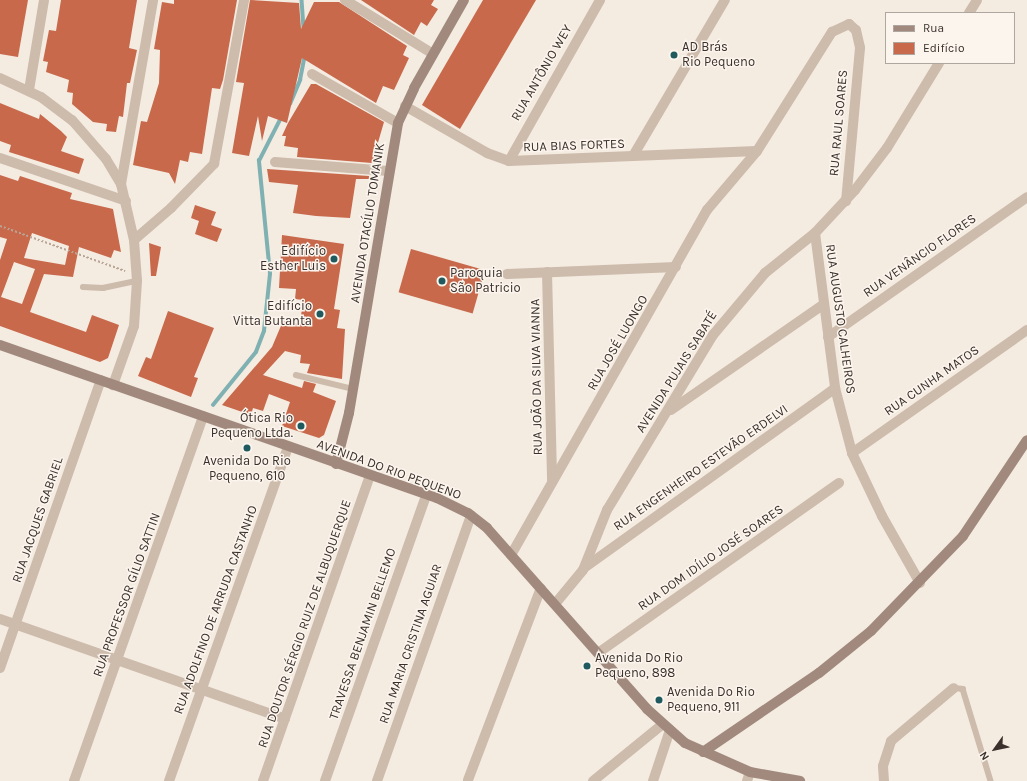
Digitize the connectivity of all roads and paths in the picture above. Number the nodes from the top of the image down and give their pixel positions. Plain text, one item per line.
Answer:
1 (44, 0) edge
2 (153, 0) edge
3 (244, 0) edge
4 (345, 0) edge
5 (464, 0) edge
6 (600, 0) edge
7 (725, 0) edge
8 (977, 0) edge
9 (970, 12) edge
10 (860, 48) joint
11 (433, 54) junction
12 (938, 64) edge
13 (312, 74) dead end
14 (0, 78) edge
15 (28, 90) junction
16 (405, 106) junction
17 (398, 123) junction
18 (757, 151) junction
19 (633, 156) junction
20 (0, 158) edge
21 (509, 161) junction
22 (275, 162) dead end
23 (388, 171) junction
24 (121, 184) junction
25 (1027, 197) edge
26 (126, 201) junction
27 (846, 201) junction
28 (0, 226) edge
29 (815, 233) junction
30 (134, 240) junction
31 (676, 267) junction
32 (548, 272) junction
33 (507, 274) dead end
34 (137, 278) junction
35 (83, 287) dead end
36 (824, 304) junction
37 (1027, 330) edge
38 (828, 337) junction
39 (0, 345) edge
40 (296, 374) dead end
41 (101, 380) junction
42 (113, 385) junction
43 (835, 388) junction
44 (353, 389) junction
45 (668, 412) junction
46 (203, 416) junction
47 (1027, 440) edge
48 (288, 447) junction
49 (852, 453) junction
50 (336, 464) junction
51 (370, 476) junction
52 (552, 482) junction
53 (839, 483) dead end
54 (426, 495) junction
55 (471, 515) junction
56 (511, 555) junction
57 (583, 570) junction
58 (920, 583) junction
59 (541, 588) junction
60 (555, 604) junction
61 (0, 619) edge
62 (16, 624) junction
63 (598, 653) junction
64 (117, 660) junction
65 (0, 668) edge
66 (954, 688) joint
67 (201, 690) junction
68 (285, 719) junction
69 (667, 727) junction
70 (703, 752) junction
71 (749, 777) edge
72 (468, 780) dead end
73 (74, 781) edge
74 (169, 781) edge
75 (263, 781) edge
76 (325, 781) edge
77 (377, 781) edge
78 (592, 781) edge
79 (653, 781) edge
80 (800, 781) edge
81 (884, 781) edge
82 (991, 781) edge

1 - 15 street
2 - 24 street
3 - 30 street
4 - 11 street
5 - 11 main road, AVENIDA OTACÍLIO TOMANIK
6 - 21 street, RUA ANTÔNIO WEY
7 - 19 street
8 - 9 street
10 - 18 street, RUA JOSÉ LUONGO
10 - 27 street, RUA RAUL SOARES
11 - 16 main road, AVENIDA OTACÍLIO TOMANIK
12 - 27 street, AVENIDA PUJAIS SABATÉ
13 - 17 street
14 - 15 street
15 - 24 street
16 - 17 main road, AVENIDA OTACÍLIO TOMANIK
16 - 21 street, RUA BIAS FORTES
17 - 23 main road, AVENIDA OTACÍLIO TOMANIK
18 - 19 street, RUA BIAS FORTES
18 - 31 street, RUA JOSÉ LUONGO
19 - 21 street, RUA BIAS FORTES
20 - 26 street
22 - 23 street
23 - 44 main road, AVENIDA OTACÍLIO TOMANIK
24 - 26 street
25 - 38 street, RUA VENÂNCIO FLORES
26 - 30 street
27 - 29 street, AVENIDA PUJAIS SABATÉ
28 - 34 path
29 - 36 street, RUA AUGUSTO CALHEIROS
29 - 45 street, AVENIDA PUJAIS SABATÉ
30 - 34 street
31 - 32 street
31 - 52 street, RUA JOSÉ LUONGO
32 - 33 street
32 - 52 street, RUA JOÃO DA SILVA VIANNA
34 - 35 lane
34 - 42 street
36 - 38 street, RUA AUGUSTO CALHEIROS
36 - 45 street
37 - 49 street, RUA CUNHA MATOS
38 - 43 street, RUA AUGUSTO CALHEIROS
39 - 41 main road, AVENIDA DO RIO PEQUENO
40 - 44 lane
41 - 42 main road, AVENIDA DO RIO PEQUENO
41 - 62 street, RUA JACQUES GABRIEL
42 - 46 main road, AVENIDA DO RIO PEQUENO
43 - 49 street, RUA AUGUSTO CALHEIROS
43 - 57 street, RUA ENGENHEIRO ESTEVÃO ERDELVI
44 - 50 main road, AVENIDA OTACÍLIO TOMANIK
45 - 57 street, AVENIDA PUJAIS SABATÉ
46 - 48 main road, AVENIDA DO RIO PEQUENO
46 - 64 street, RUA PROFESSOR GÍLIO SATTIN
47 - 58 main road
48 - 50 main road, AVENIDA DO RIO PEQUENO
48 - 67 street, RUA ADOLFINO DE ARRUDA CASTANHO
49 - 58 street, RUA AUGUSTO CALHEIROS
50 - 51 main road, AVENIDA DO RIO PEQUENO
51 - 54 main road, AVENIDA DO RIO PEQUENO
51 - 68 street, RUA DOUTOR SÉRGIO RUIZ DE ALBUQUERQUE
52 - 56 street, RUA JOSÉ LUONGO
53 - 63 street, RUA DOM IDÍLIO JOSÉ SOARES
54 - 55 main road, AVENIDA DO RIO PEQUENO
54 - 76 street, TRAVESSA BENJAMIN BELLEMO
55 - 56 main road, AVENIDA DO RIO PEQUENO
55 - 77 street, RUA MARIA CRISTINA AGUIAR
56 - 59 main road, AVENIDA DO RIO PEQUENO
57 - 60 street, AVENIDA PUJAIS SABATÉ
58 - 70 main road
59 - 60 main road, AVENIDA DO RIO PEQUENO
59 - 72 street
60 - 63 main road, AVENIDA DO RIO PEQUENO
61 - 62 street
62 - 64 street
62 - 65 street, RUA JACQUES GABRIEL
63 - 69 main road, AVENIDA DO RIO PEQUENO
64 - 67 street
64 - 73 street, RUA PROFESSOR GÍLIO SATTIN
66 - 81 street
66 - 82 lane
67 - 68 street
67 - 74 street, RUA ADOLFINO DE ARRUDA CASTANHO
68 - 75 street, RUA DOUTOR SÉRGIO RUIZ DE ALBUQUERQUE
69 - 70 main road, AVENIDA DO RIO PEQUENO
69 - 78 street
69 - 79 street
70 - 71 main road, AVENIDA DO RIO PEQUENO
71 - 80 main road, AVENIDA DO RIO PEQUENO

